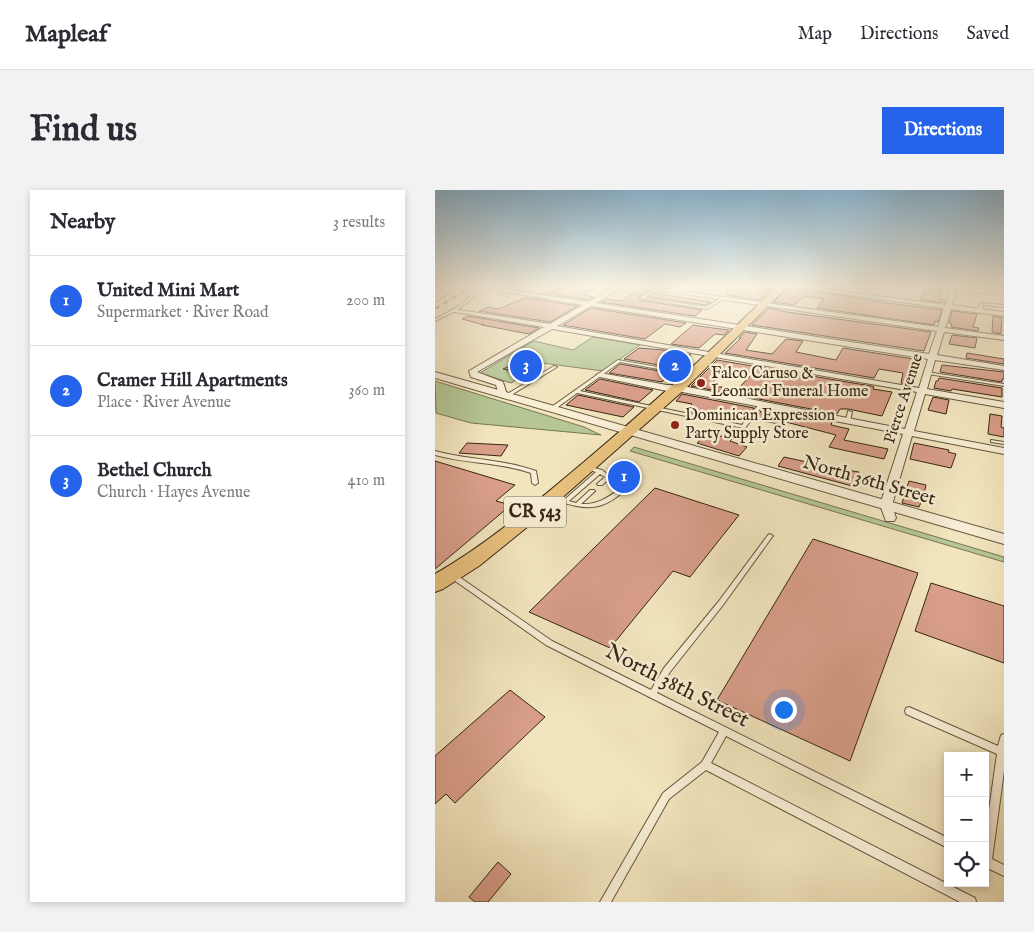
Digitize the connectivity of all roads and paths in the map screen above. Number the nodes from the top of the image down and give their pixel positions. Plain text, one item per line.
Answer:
1 (518, 321) edge
2 (561, 321) edge
3 (698, 321) edge
4 (748, 321) edge
5 (879, 321) edge
6 (944, 321) edge
7 (551, 327) junction
8 (741, 328) junction
9 (941, 330) junction
10 (1004, 338) edge
11 (712, 354) junction
12 (932, 357) junction
13 (555, 368) dead end
14 (1004, 368) edge
15 (928, 373) junction
16 (692, 374) junction
17 (435, 375) edge
18 (601, 375) junction
19 (1004, 385) edge
20 (677, 388) junction
21 (921, 391) junction
22 (577, 392) junction
23 (505, 396) junction
24 (762, 404) junction
25 (1004, 405) edge
26 (655, 408) junction
27 (552, 409) junction
28 (628, 431) junction
29 (909, 432) junction
30 (993, 441) dead end
31 (1004, 443) edge
32 (1004, 451) edge
33 (435, 453) edge
34 (593, 470) junction
35 (608, 478) junction
36 (535, 482) dead end
37 (599, 484) dead end
38 (591, 491) dead end
39 (558, 500) junction
40 (577, 505) junction
41 (886, 505) junction
42 (890, 518) dead end
43 (770, 536) dead end
44 (1004, 539) edge
45 (452, 575) junction
46 (435, 584) edge
47 (652, 695) junction
48 (909, 712) dead end
49 (724, 732) junction
50 (1004, 738) edge
51 (1002, 752) junction
52 (705, 765) junction
53 (946, 842) edge
54 (989, 842) edge
55 (989, 864) edge
56 (1004, 871) edge
57 (605, 902) edge
58 (971, 902) edge

1 - 7 street
2 - 7 street
3 - 8 street
4 - 8 main road, CR 543
5 - 9 street
6 - 9 street, Pierce Avenue
7 - 11 street
7 - 23 street
8 - 11 main road, CR 543
8 - 12 street
9 - 10 street
9 - 12 street, Pierce Avenue
11 - 16 main road, CR 543
11 - 21 street
12 - 14 street
12 - 15 street, Pierce Avenue
13 - 23 lane
15 - 19 lane
15 - 21 street, Pierce Avenue
16 - 18 lane
16 - 20 main road, CR 543
17 - 23 street, North 36th Street
18 - 20 street
18 - 22 lane
20 - 24 street
20 - 26 main road, CR 543
21 - 25 street
21 - 29 street, Pierce Avenue
22 - 26 lane
22 - 27 lane
23 - 27 street, North 36th Street
24 - 26 lane
24 - 29 street
26 - 28 main road, CR 543
27 - 28 street, North 36th Street
28 - 34 main road, CR 543
28 - 41 street, North 36th Street
29 - 32 street
29 - 41 street, Pierce Avenue
30 - 31 lane
33 - 36 lane
34 - 35 lane
34 - 39 main road, CR 543
35 - 37 lane
35 - 40 lane
38 - 40 lane
39 - 40 lane
39 - 45 main road, CR 543
41 - 42 street
41 - 44 street, North 36th Street
43 - 47 lane
45 - 46 main road, CR 543
45 - 47 lane, North 38th Street
47 - 49 lane, North 38th Street
48 - 51 lane
49 - 52 lane
49 - 53 lane, North 38th Street
50 - 51 lane
51 - 54 lane
52 - 57 lane
52 - 58 lane
55 - 56 lane

